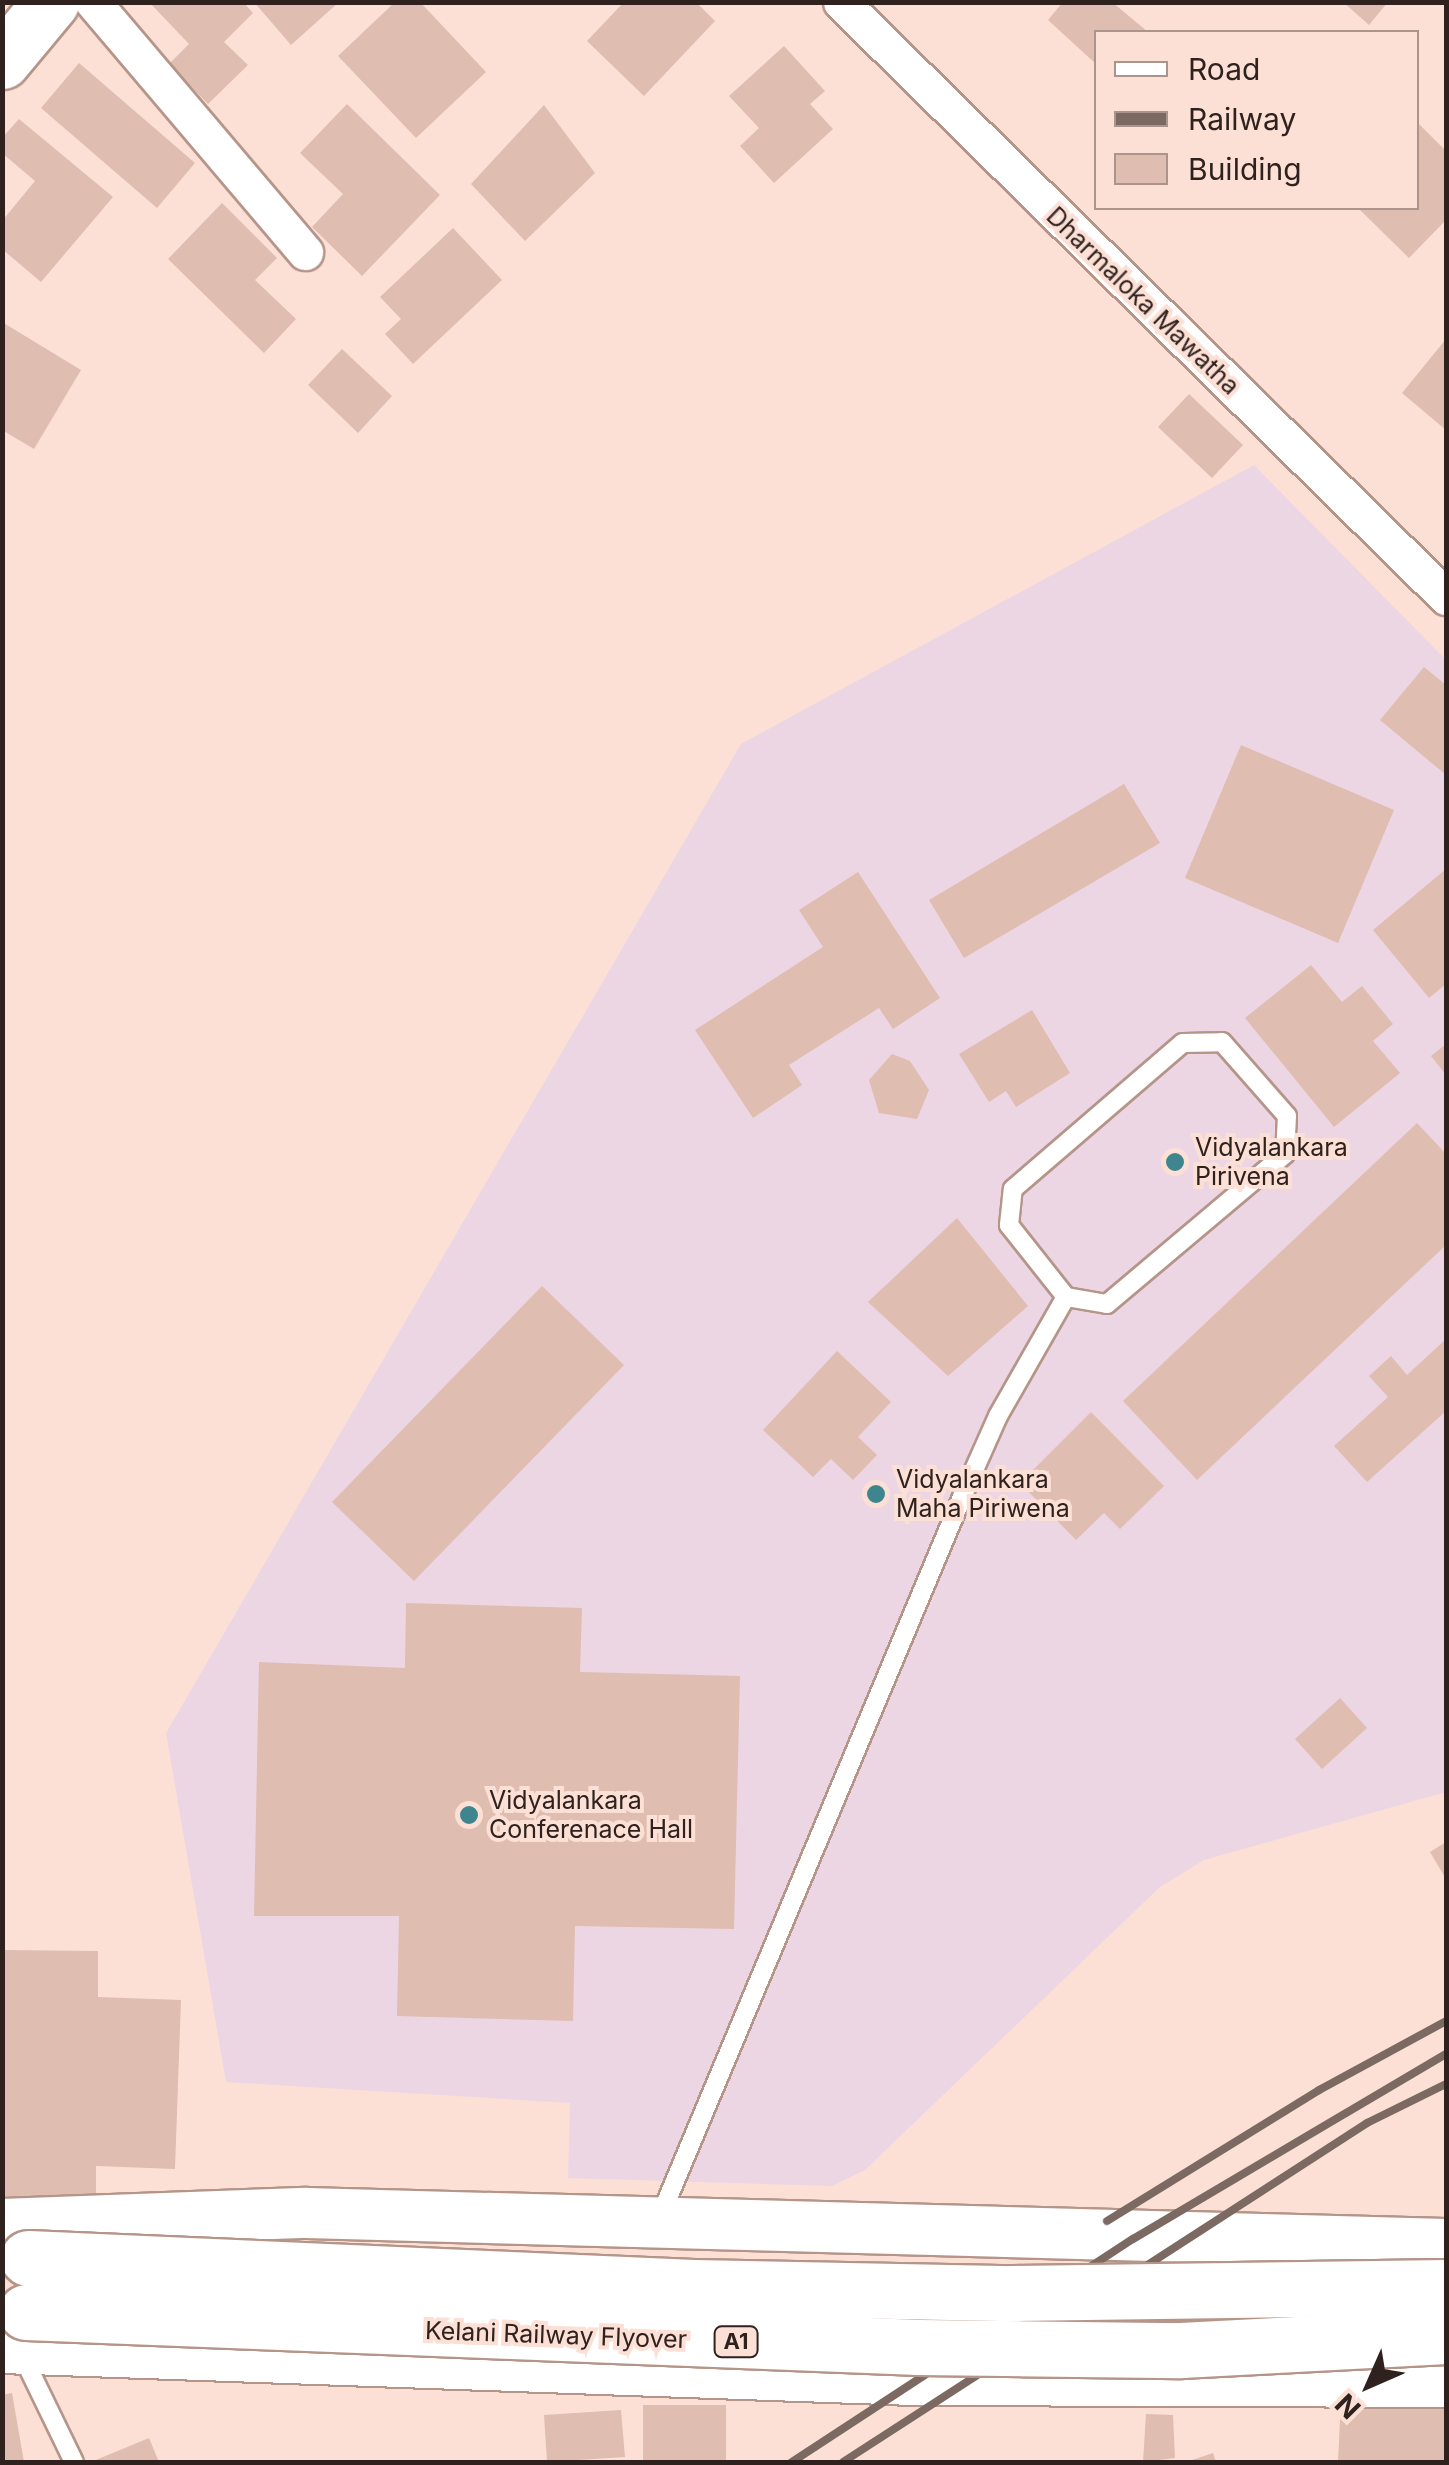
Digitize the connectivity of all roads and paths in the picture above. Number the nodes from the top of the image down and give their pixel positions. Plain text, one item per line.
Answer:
1 (51, 2) edge
2 (93, 2) edge
3 (841, 2) edge
4 (2, 61) edge
5 (304, 252) dead end
6 (1446, 597) edge
7 (1066, 1297) junction
8 (657, 2224) junction
9 (768, 2228) junction
10 (15, 2241) edge
11 (1444, 2258) edge
12 (16, 2336) edge
13 (1446, 2366) edge
14 (770, 2376) junction
15 (74, 2462) edge

1 - 4 main road
2 - 5 street
3 - 6 street, Dharmaloka Mawatha
7 - 7 lane
7 - 8 lane
8 - 9 street
8 - 10 street
9 - 11 street
9 - 14 street
10 - 11 main road, A1, bridge
11 - 13 street
12 - 13 main road, Kelani Railway Flyover / A1, bridge
12 - 14 street
12 - 15 lane
13 - 14 street

